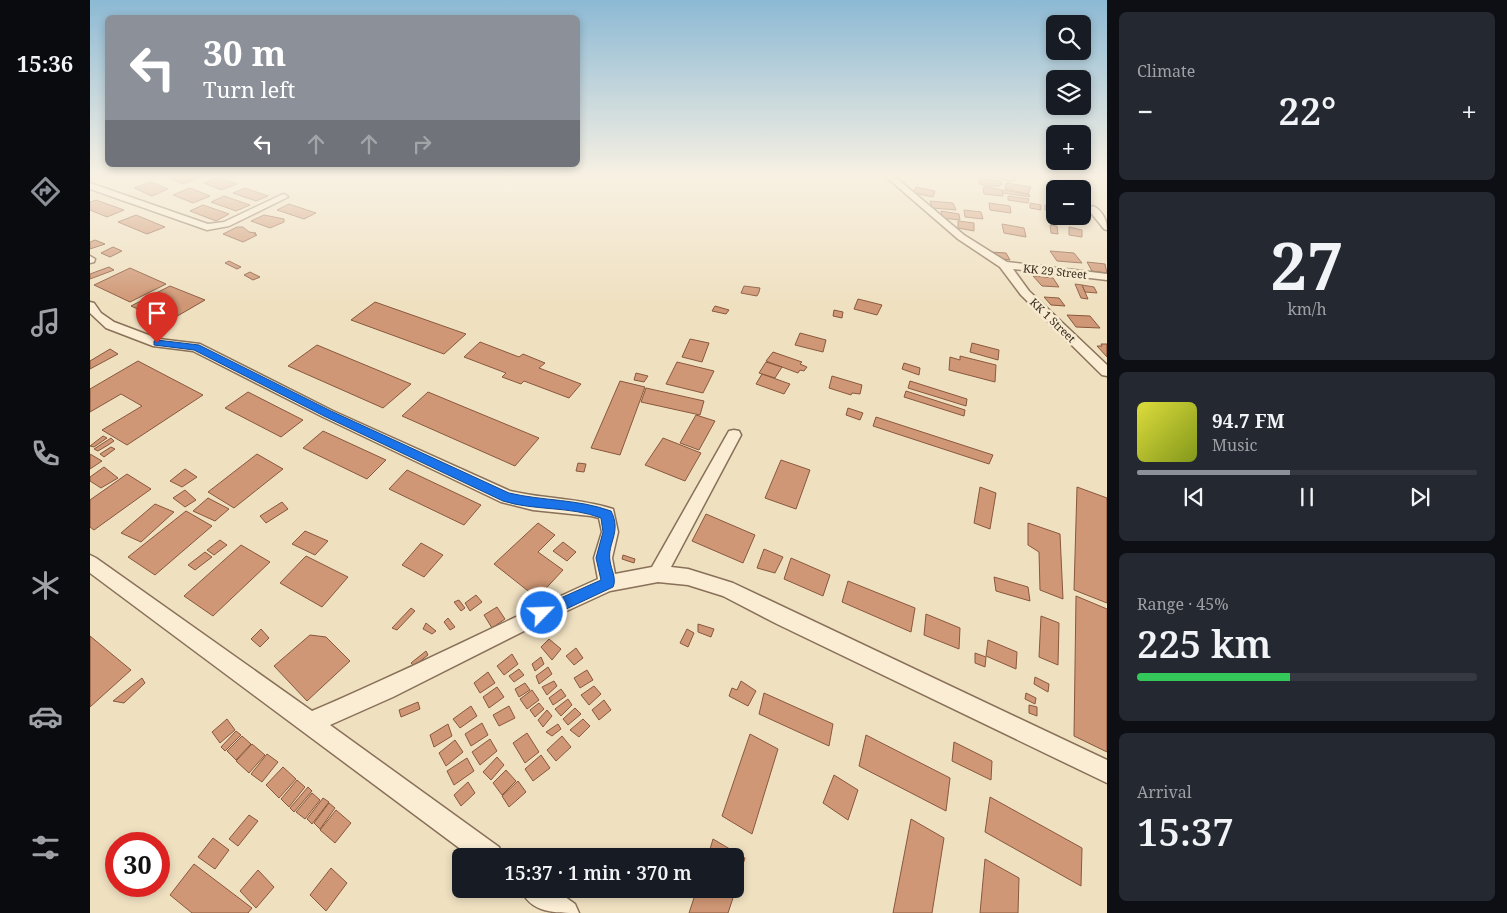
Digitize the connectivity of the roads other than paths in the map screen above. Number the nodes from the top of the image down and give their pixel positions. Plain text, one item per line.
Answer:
1 (180, 218) edge
2 (240, 218) edge
3 (937, 218) edge
4 (1004, 265) junction
5 (1107, 276) edge
6 (90, 305) edge
7 (1107, 372) edge
8 (734, 435) dead end
9 (90, 563) edge
10 (658, 574) junction
11 (608, 583) junction
12 (310, 723) junction
13 (1107, 772) edge
14 (479, 848) edge
15 (546, 898) edge
16 (566, 913) edge

1 - 2 street
3 - 4 street
4 - 5 street, KK 29 Street
4 - 7 street, KK 1 Street
6 - 11 street
8 - 10 street
9 - 12 street
10 - 11 street
10 - 13 street
11 - 12 street
12 - 14 street
15 - 16 street

